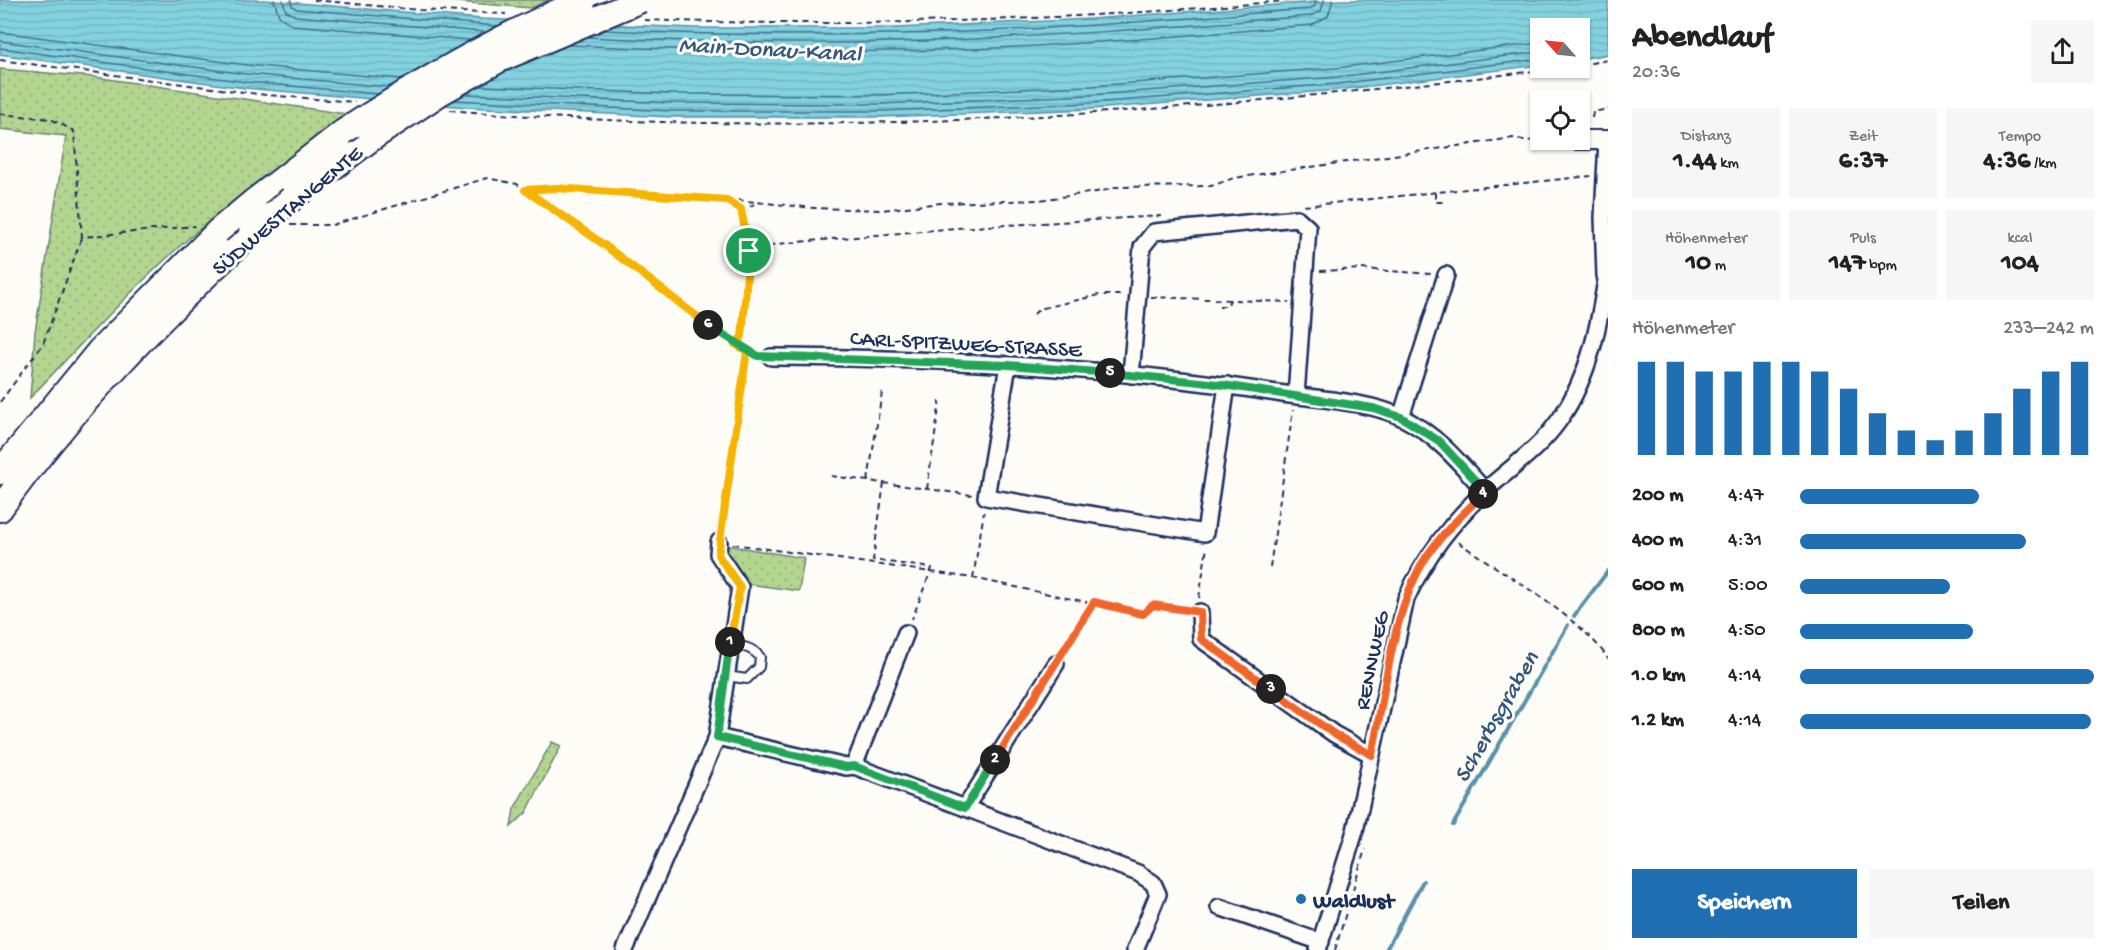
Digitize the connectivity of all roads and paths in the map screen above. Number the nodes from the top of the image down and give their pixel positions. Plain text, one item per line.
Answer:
1 (314, 0) edge
2 (584, 0) edge
3 (1295, 0) edge
4 (641, 10) edge
5 (514, 15) dead end
6 (0, 60) edge
7 (1608, 60) edge
8 (1590, 63) edge
9 (1530, 72) edge
10 (358, 103) dead end
11 (1608, 109) edge
12 (439, 110) dead end
13 (0, 114) edge
14 (1592, 118) dead end
15 (1590, 140) edge
16 (1607, 140) edge
17 (1530, 141) edge
18 (1598, 177) dead end
19 (525, 190) junction
20 (1435, 193) junction
21 (727, 200) junction
22 (1443, 202) dead end
23 (757, 203) junction
24 (1299, 207) dead end
25 (1169, 215) dead end
26 (744, 218) junction
27 (284, 225) dead end
28 (202, 226) dead end
29 (82, 237) junction
30 (749, 251) junction
31 (1307, 272) junction
32 (1446, 275) joint
33 (1607, 275) edge
34 (183, 281) junction
35 (1138, 296) junction
36 (1230, 300) junction
37 (1304, 303) junction
38 (1219, 306) dead end
39 (1034, 314) dead end
40 (735, 344) junction
41 (747, 351) junction
42 (764, 357) joint
43 (1008, 365) junction
44 (1131, 375) junction
45 (1227, 385) junction
46 (882, 392) dead end
47 (1296, 396) junction
48 (940, 401) dead end
49 (0, 402) edge
50 (1401, 417) junction
51 (0, 472) edge
52 (831, 476) dead end
53 (868, 481) junction
54 (884, 483) junction
55 (927, 489) junction
56 (1485, 491) junction
57 (986, 497) junction
58 (0, 509) edge
59 (1205, 533) junction
60 (1444, 534) junction
61 (719, 542) junction
62 (1270, 567) dead end
63 (930, 572) junction
64 (973, 578) junction
65 (1094, 602) junction
66 (1200, 612) junction
67 (906, 633) joint
68 (730, 645) junction
69 (1608, 659) edge
70 (1056, 664) joint
71 (726, 676) junction
72 (717, 737) junction
73 (1372, 755) junction
74 (854, 766) junction
75 (965, 808) junction
76 (1366, 845) dead end
77 (1219, 907) dead end
78 (1320, 946) edge
79 (625, 950) edge
80 (1135, 950) edge
81 (1335, 950) edge

1 - 5 path
2 - 34 highway, SÜDWESTTANGENTE, bridge
3 - 4 path
4 - 34 highway, SÜDWESTTANGENTE, bridge
6 - 10 path
7 - 8 path
9 - 12 path
11 - 14 path
13 - 29 path
15 - 16 street
16 - 33 street, RENNWEG
17 - 23 path
18 - 20 path
19 - 21 path
19 - 27 path
19 - 40 path
20 - 22 path
20 - 24 path
21 - 23 path
21 - 26 path
23 - 26 path
25 - 30 path
26 - 30 path
28 - 29 path
29 - 49 path
30 - 40 path
31 - 32 path
31 - 35 street
31 - 37 street
32 - 50 street
33 - 56 street, RENNWEG
34 - 51 highway, SÜDWESTTANGENTE
34 - 58 highway, SÜDWESTTANGENTE
35 - 36 path
35 - 39 path
35 - 44 street
36 - 37 path
36 - 38 path
37 - 47 street
40 - 41 path
41 - 42 path
41 - 61 path
42 - 43 street, CARL-SPITZWEG-STRASSE
43 - 44 street, CARL-SPITZWEG-STRASSE
43 - 57 street
44 - 45 street, CARL-SPITZWEG-STRASSE
45 - 47 street, CARL-SPITZWEG-STRASSE
45 - 59 street
46 - 53 path
47 - 50 street, CARL-SPITZWEG-STRASSE
47 - 62 path
48 - 55 path
50 - 56 street, CARL-SPITZWEG-STRASSE
52 - 53 path
53 - 54 path
54 - 55 path
54 - 63 path
55 - 57 path
56 - 60 street, RENNWEG
57 - 59 street
57 - 64 path
59 - 66 path
60 - 69 path
60 - 73 street, RENNWEG
61 - 63 path
61 - 68 street
63 - 64 path
63 - 67 path
64 - 65 path
65 - 66 path
65 - 70 path
66 - 73 street, RENNWEG
67 - 74 street
68 - 71 street
68 - 71 lane
70 - 75 street
71 - 72 street
72 - 74 street
72 - 79 street
73 - 78 street, RENNWEG
74 - 75 street
75 - 80 street
76 - 81 path
77 - 78 street, RENNWEG

